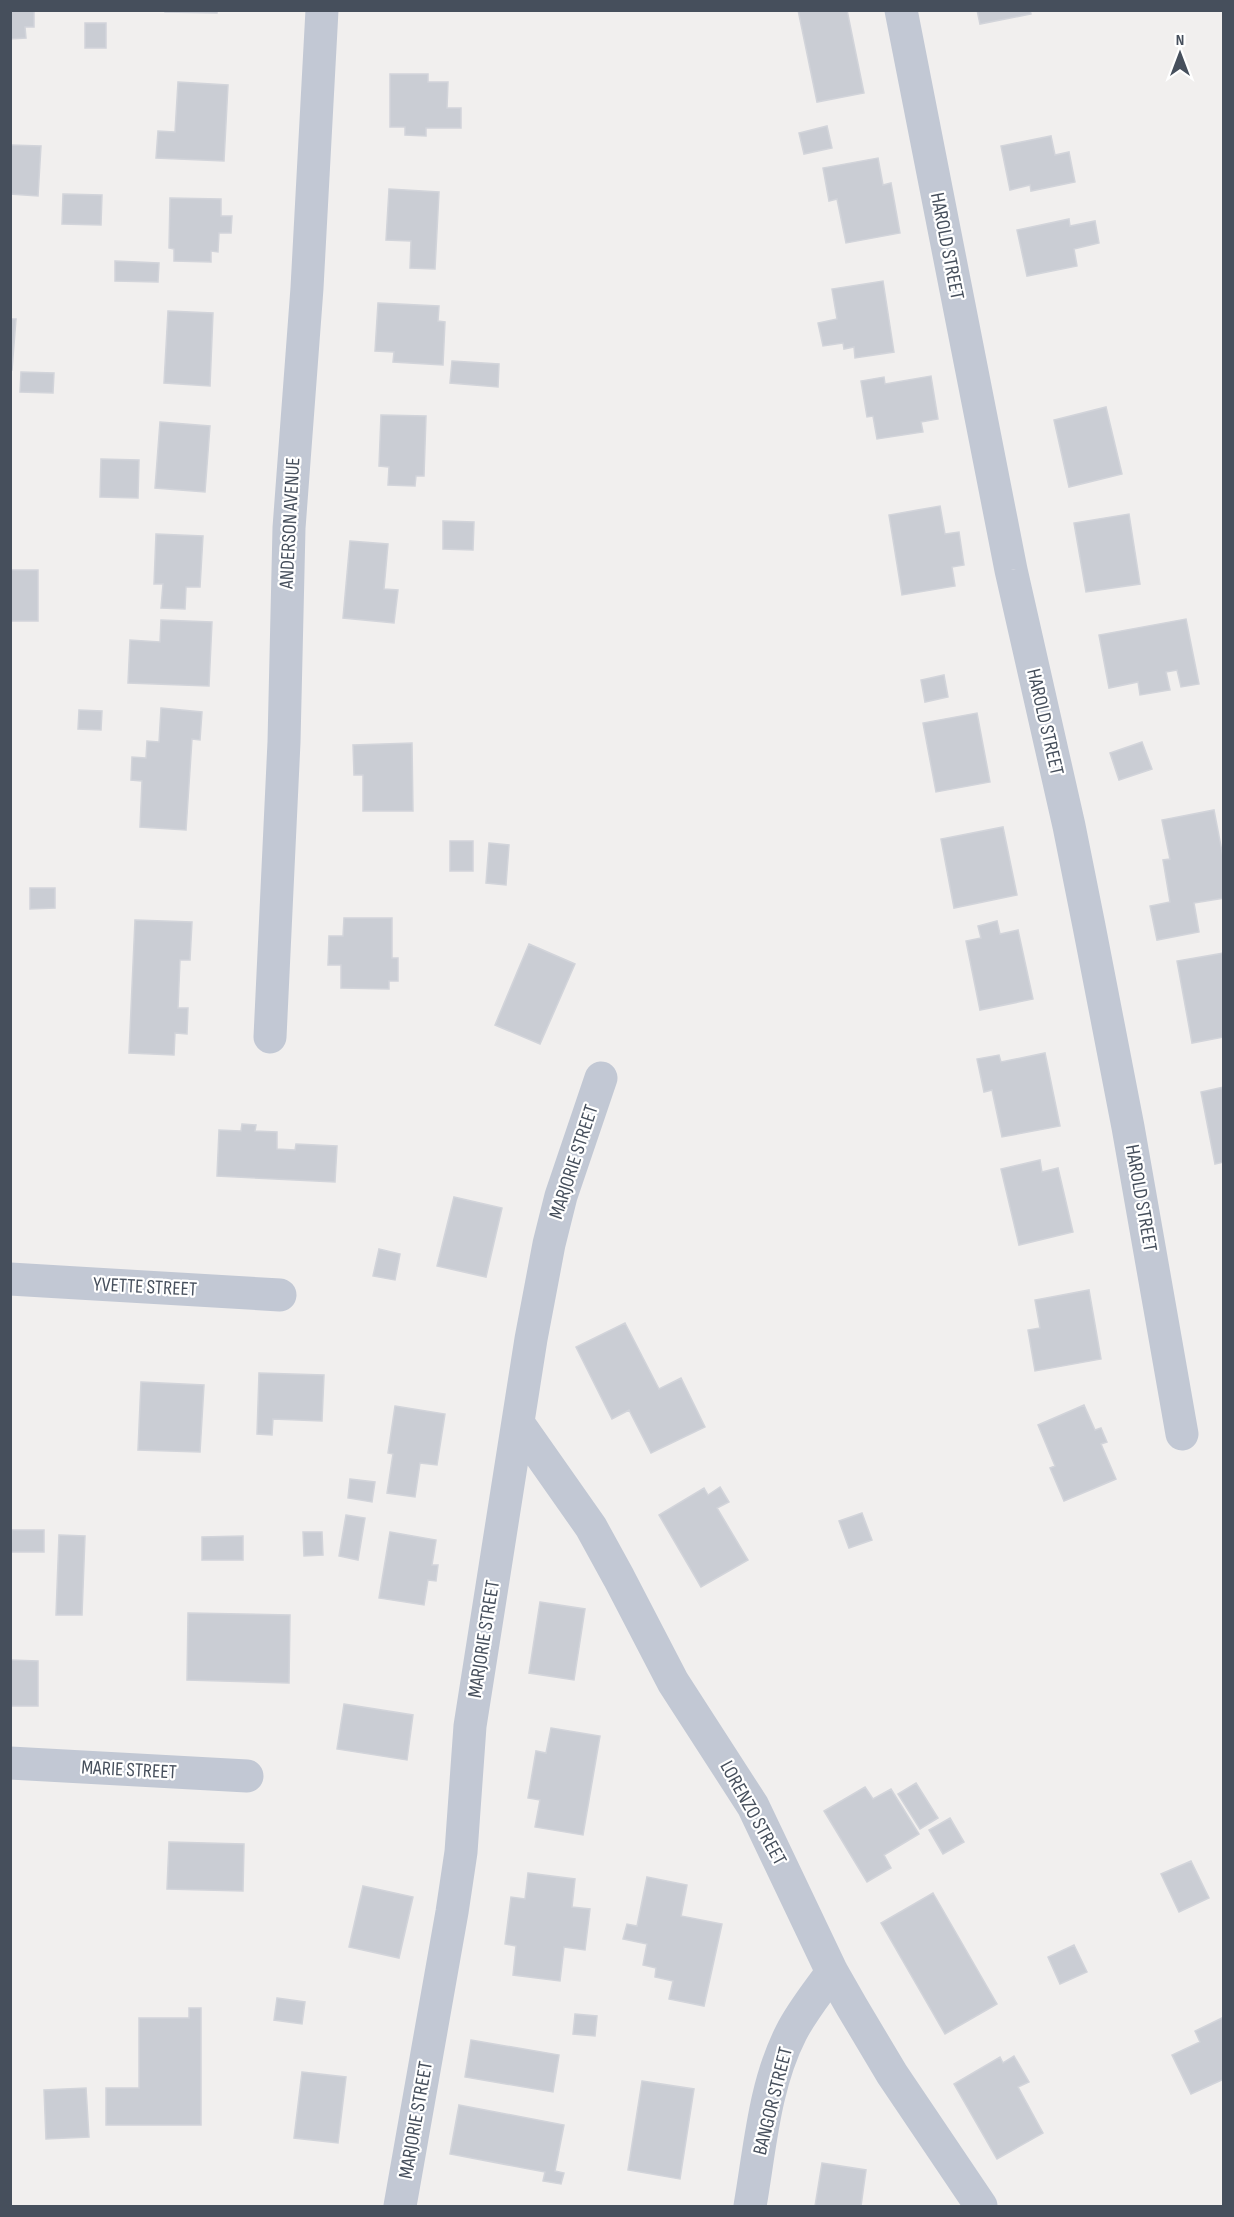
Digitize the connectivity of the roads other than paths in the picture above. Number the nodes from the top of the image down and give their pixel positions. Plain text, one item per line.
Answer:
1 (322, 10) edge
2 (901, 10) edge
3 (270, 1037) dead end
4 (601, 1078) dead end
5 (10, 1279) edge
6 (280, 1295) dead end
7 (518, 1423) junction
8 (1182, 1434) dead end
9 (10, 1763) edge
10 (247, 1776) dead end
11 (832, 1972) junction
12 (400, 2206) edge
13 (750, 2206) edge
14 (981, 2206) edge

1 - 3 street, ANDERSON AVENUE
2 - 8 street, HAROLD STREET
4 - 7 street, MARJORIE STREET
5 - 6 street, YVETTE STREET
7 - 11 street, LORENZO STREET
7 - 12 street, MARJORIE STREET
9 - 10 street, MARIE STREET
11 - 13 street, BANGOR STREET
11 - 14 street, LORENZO STREET

